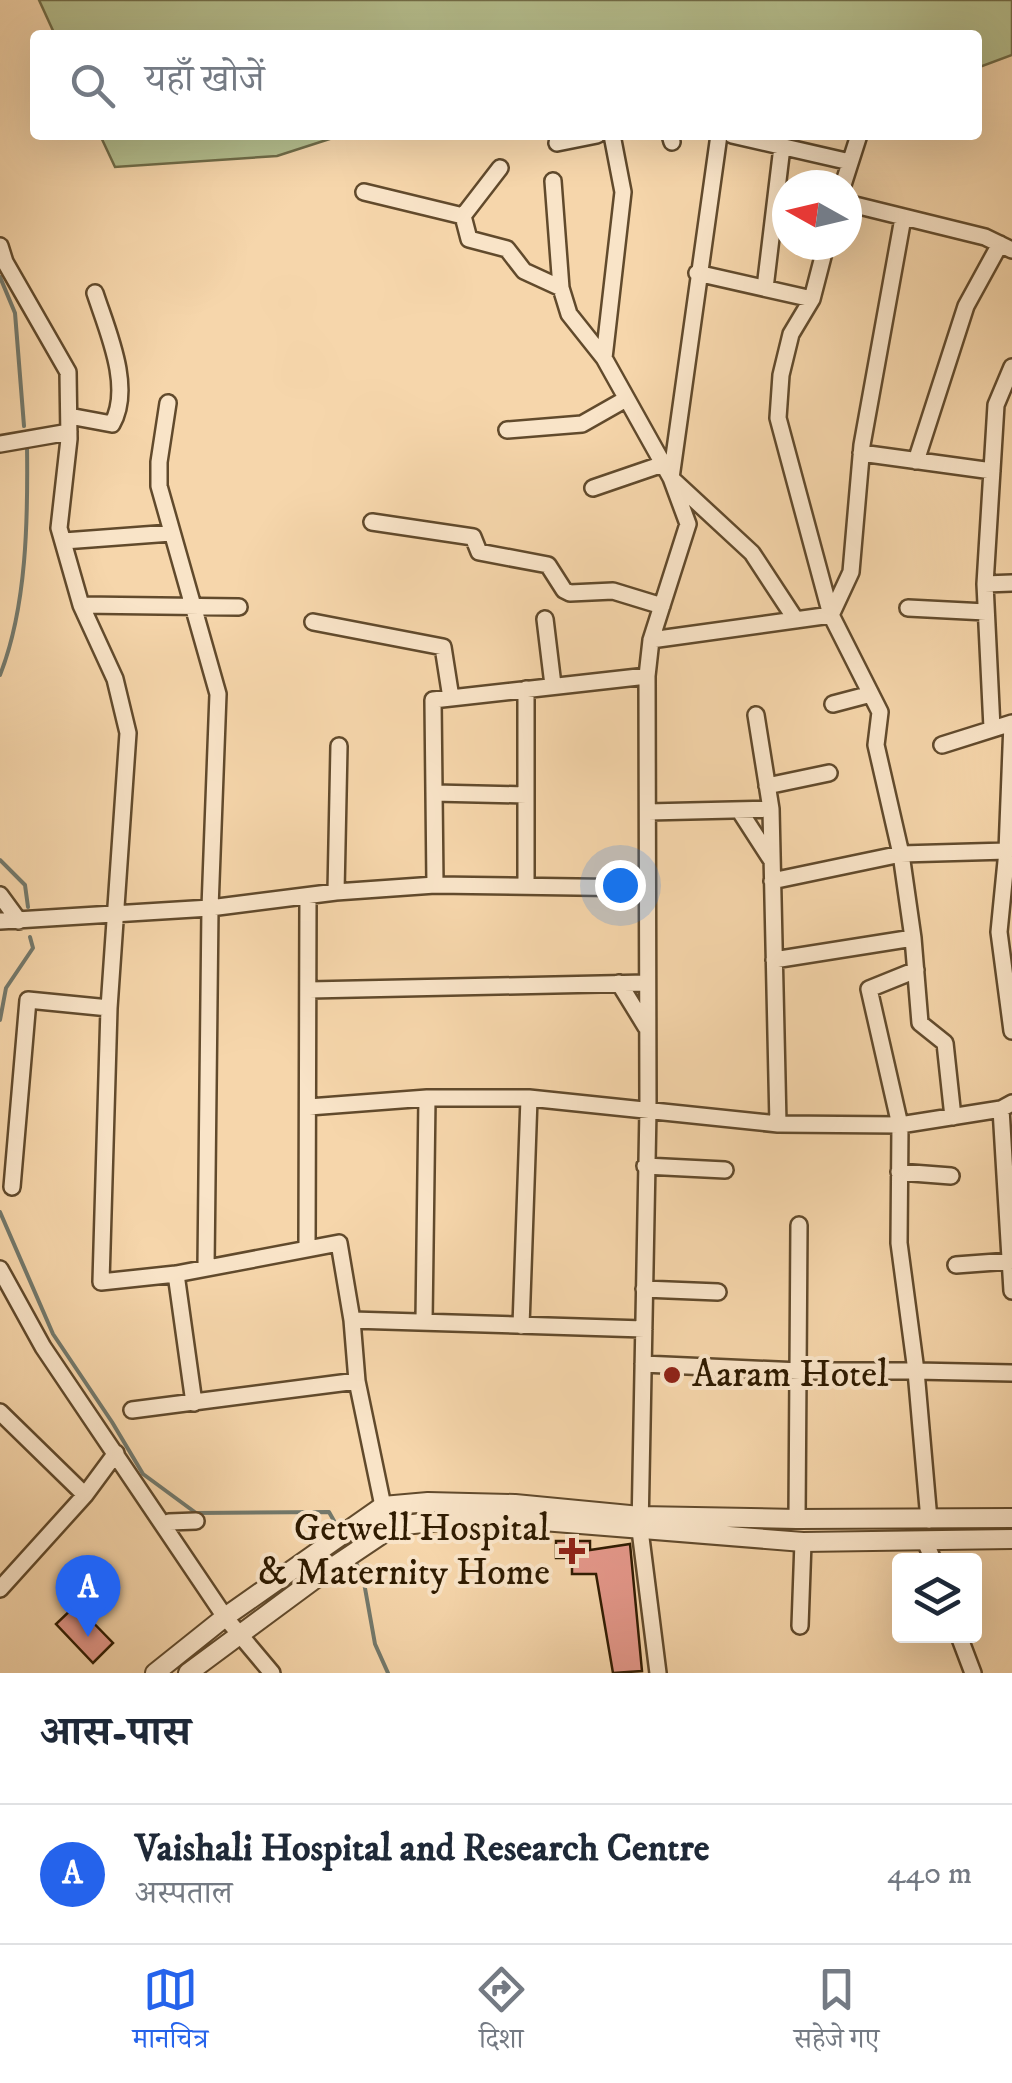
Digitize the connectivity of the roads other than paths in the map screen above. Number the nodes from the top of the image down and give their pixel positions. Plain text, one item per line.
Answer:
1 (572, 140) edge
2 (613, 140) edge
3 (718, 140) edge
4 (753, 140) edge
5 (857, 140) edge
6 (557, 143) dead end
7 (782, 147) junction
8 (850, 162) junction
9 (500, 168) dead end
10 (848, 170) edge
11 (554, 181) dead end
12 (364, 192) dead end
13 (862, 207) edge
14 (464, 216) junction
15 (902, 218) junction
16 (0, 246) edge
17 (1006, 247) edge
18 (822, 260) edge
19 (698, 273) junction
20 (561, 288) junction
21 (765, 288) junction
22 (94, 293) dead end
23 (812, 299) junction
24 (604, 358) junction
25 (1012, 368) edge
26 (626, 399) junction
27 (168, 402) dead end
28 (69, 424) junction
29 (507, 430) dead end
30 (0, 444) edge
31 (861, 454) junction
32 (916, 461) junction
33 (667, 471) junction
34 (992, 471) junction
35 (593, 488) dead end
36 (372, 522) dead end
37 (170, 533) junction
38 (64, 542) junction
39 (1012, 583) edge
40 (985, 584) junction
41 (81, 605) junction
42 (193, 606) junction
43 (662, 606) junction
44 (239, 607) dead end
45 (908, 608) dead end
46 (986, 612) junction
47 (830, 615) junction
48 (545, 618) dead end
49 (801, 619) junction
50 (313, 622) dead end
51 (651, 640) junction
52 (647, 676) junction
53 (553, 685) junction
54 (526, 689) junction
55 (871, 694) junction
56 (451, 698) junction
57 (833, 704) dead end
58 (756, 715) dead end
59 (992, 728) junction
60 (942, 745) dead end
61 (340, 746) dead end
62 (829, 773) dead end
63 (767, 786) junction
64 (434, 793) junction
65 (526, 795) junction
66 (770, 809) junction
67 (739, 810) junction
68 (648, 812) junction
69 (1009, 819) edge
70 (997, 851) junction
71 (901, 854) junction
72 (772, 862) junction
73 (772, 881) junction
74 (435, 885) junction
75 (526, 885) junction
76 (645, 888) junction
77 (336, 892) junction
78 (0, 895) edge
79 (308, 897) junction
80 (210, 908) junction
81 (115, 916) junction
82 (6, 922) edge
83 (1005, 932) edge
84 (913, 938) junction
85 (774, 960) junction
86 (916, 970) junction
87 (620, 983) junction
88 (647, 983) junction
89 (310, 990) junction
90 (110, 1008) junction
91 (647, 1028) junction
92 (1012, 1030) edge
93 (427, 1098) junction
94 (529, 1098) junction
95 (1007, 1106) edge
96 (310, 1108) junction
97 (648, 1109) junction
98 (953, 1117) junction
99 (778, 1124) junction
100 (900, 1125) junction
101 (645, 1166) junction
102 (725, 1170) dead end
103 (899, 1172) junction
104 (951, 1176) dead end
105 (12, 1187) dead end
106 (798, 1226) dead end
107 (307, 1248) junction
108 (1010, 1262) edge
109 (956, 1265) dead end
110 (206, 1267) junction
111 (0, 1269) edge
112 (176, 1274) junction
113 (644, 1289) junction
114 (1012, 1290) edge
115 (13, 1292) junction
116 (718, 1292) dead end
117 (0, 1304) edge
118 (352, 1320) junction
119 (424, 1321) junction
120 (521, 1326) junction
121 (644, 1329) junction
122 (643, 1364) junction
123 (800, 1371) junction
124 (916, 1371) junction
125 (1012, 1373) edge
126 (357, 1381) junction
127 (194, 1402) junction
128 (132, 1410) dead end
129 (0, 1412) edge
130 (116, 1453) junction
131 (85, 1495) junction
132 (383, 1506) junction
133 (1012, 1518) edge
134 (797, 1520) junction
135 (929, 1520) junction
136 (196, 1521) dead end
137 (640, 1523) junction
138 (165, 1525) junction
139 (388, 1530) junction
140 (1012, 1539) edge
141 (925, 1541) junction
142 (803, 1542) junction
143 (930, 1553) edge
144 (4, 1578) edge
145 (225, 1617) junction
146 (800, 1626) dead end
147 (240, 1633) junction
148 (962, 1643) edge
149 (155, 1673) edge
150 (188, 1673) edge
151 (272, 1673) edge
152 (658, 1673) edge
153 (973, 1673) edge

1 - 6 street
2 - 24 street
3 - 19 street
4 - 7 street
5 - 8 street
7 - 8 street
7 - 21 street
8 - 10 street
9 - 14 street
11 - 20 street
12 - 14 street
13 - 15 street
14 - 20 street
15 - 17 street
15 - 31 street
16 - 28 street
17 - 32 street
18 - 23 street
19 - 21 street
19 - 33 street
20 - 24 street
21 - 23 street
22 - 28 street
23 - 47 street
24 - 26 street
25 - 34 street
26 - 29 street
26 - 33 street
27 - 37 street
28 - 30 street
28 - 38 street
31 - 32 street
31 - 47 street
32 - 34 street
33 - 35 street
33 - 43 street
33 - 49 street
34 - 40 street
36 - 43 street
37 - 38 street
37 - 42 street
38 - 41 street
39 - 40 street
40 - 46 street
41 - 42 street
41 - 81 street
42 - 44 street
42 - 80 street
43 - 51 street
45 - 46 street
46 - 59 street
47 - 49 street
47 - 55 street
48 - 53 street
49 - 51 street
50 - 56 street
51 - 52 street
52 - 53 street
52 - 68 street
53 - 54 street
54 - 56 street
54 - 65 street
55 - 57 street
55 - 71 street
56 - 64 street
58 - 63 street
59 - 60 street
59 - 69 street
61 - 77 street
62 - 63 street
63 - 66 street
64 - 65 street
64 - 74 street
65 - 75 street
66 - 67 street
66 - 72 street
67 - 68 street
67 - 72 street
68 - 76 street
69 - 70 street
70 - 71 street
70 - 83 street
71 - 73 street
71 - 84 street
72 - 73 street
73 - 85 street
74 - 75 street
74 - 77 street
75 - 76 street
76 - 88 street
77 - 79 street
78 - 82 street
79 - 80 street
79 - 89 street
80 - 81 street
80 - 110 street
81 - 82 street
81 - 90 street
83 - 92 street
84 - 85 street
84 - 86 street
85 - 99 street
86 - 98 street
86 - 100 street
87 - 88 street
87 - 89 street
87 - 91 street
88 - 91 street
89 - 96 street
90 - 105 street
90 - 112 street
91 - 97 street
93 - 94 street
93 - 96 street
93 - 119 street
94 - 97 street
94 - 120 street
95 - 98 street
95 - 108 street
96 - 107 street
97 - 99 street
97 - 101 street
98 - 100 street
99 - 100 street
100 - 103 street
101 - 102 street
101 - 113 street
103 - 104 street
103 - 124 street
106 - 123 street
107 - 110 street
107 - 118 street
108 - 109 street
108 - 114 street
110 - 112 street
111 - 115 street
112 - 127 street
113 - 116 street
113 - 121 street
115 - 117 street
115 - 130 street
118 - 119 street
118 - 126 street
119 - 120 street
120 - 121 street
121 - 122 street
122 - 123 street
122 - 137 street
123 - 124 street
123 - 134 street
124 - 125 street
124 - 135 street
126 - 127 street
126 - 132 street
127 - 128 street
129 - 131 street
130 - 131 street
130 - 138 street
131 - 144 street
132 - 137 street
132 - 139 street
132 - 145 street
133 - 135 street
134 - 135 street
134 - 137 street
136 - 138 street
137 - 139 street
137 - 142 street
137 - 152 street
138 - 145 street
139 - 147 street
140 - 141 street
141 - 142 street
141 - 143 street
142 - 146 street
145 - 147 street
145 - 149 street
147 - 150 street
147 - 151 street
148 - 153 street

